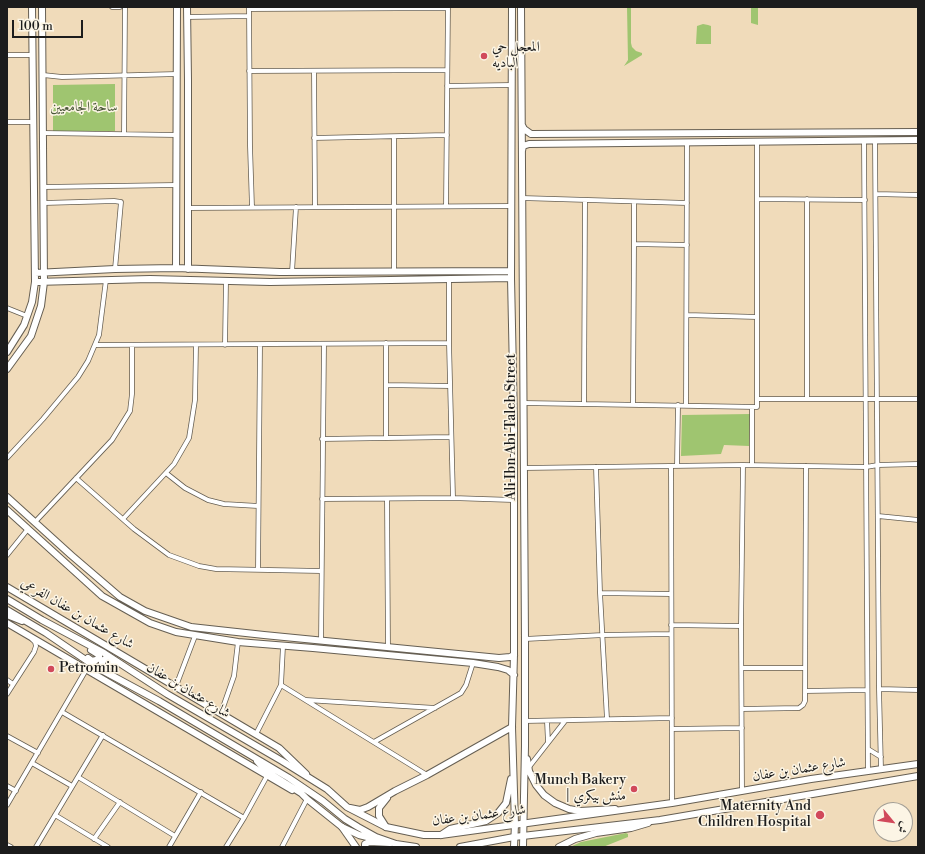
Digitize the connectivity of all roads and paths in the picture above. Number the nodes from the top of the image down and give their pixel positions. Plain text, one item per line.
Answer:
1 (32, 7) edge
2 (42, 7) edge
3 (112, 7) edge
4 (120, 7) edge
5 (125, 7) edge
6 (177, 7) edge
7 (187, 7) edge
8 (512, 7) edge
9 (520, 7) edge
10 (249, 8) edge
11 (383, 8) edge
12 (448, 8) edge
13 (249, 16) junction
14 (187, 17) junction
15 (7, 55) edge
16 (32, 55) junction
17 (447, 70) junction
18 (249, 71) junction
19 (314, 71) junction
20 (177, 74) junction
21 (43, 75) junction
22 (124, 76) junction
23 (512, 85) junction
24 (447, 86) junction
25 (7, 122) edge
26 (32, 122) junction
27 (522, 124) junction
28 (918, 132) edge
29 (44, 134) junction
30 (124, 134) junction
31 (176, 134) junction
32 (447, 136) junction
33 (394, 137) junction
34 (314, 138) junction
35 (918, 140) edge
36 (864, 141) junction
37 (875, 141) junction
38 (687, 142) junction
39 (757, 142) junction
40 (522, 153) junction
41 (176, 185) junction
42 (44, 187) junction
43 (876, 194) junction
44 (918, 194) edge
45 (522, 198) junction
46 (757, 199) junction
47 (807, 199) junction
48 (585, 200) junction
49 (865, 200) junction
50 (44, 202) junction
51 (634, 202) junction
52 (687, 203) junction
53 (395, 206) junction
54 (446, 206) junction
55 (512, 206) junction
56 (252, 207) junction
57 (296, 207) junction
58 (315, 207) junction
59 (188, 208) junction
60 (634, 244) junction
61 (687, 245) junction
62 (176, 268) junction
63 (115, 269) junction
64 (188, 269) junction
65 (511, 271) junction
66 (292, 272) junction
67 (394, 272) junction
68 (35, 273) junction
69 (45, 273) junction
70 (511, 278) junction
71 (449, 279) junction
72 (106, 280) junction
73 (226, 281) junction
74 (35, 282) junction
75 (44, 282) junction
76 (7, 308) edge
77 (27, 316) junction
78 (687, 316) junction
79 (757, 317) junction
80 (386, 343) junction
81 (449, 343) junction
82 (260, 344) junction
83 (324, 344) junction
84 (95, 345) junction
85 (196, 345) junction
86 (225, 345) junction
87 (132, 346) junction
88 (7, 352) edge
89 (7, 369) edge
90 (386, 385) junction
91 (450, 386) junction
92 (757, 399) junction
93 (807, 399) junction
94 (866, 399) junction
95 (877, 399) junction
96 (918, 399) edge
97 (524, 403) junction
98 (584, 404) junction
99 (633, 405) junction
100 (678, 405) junction
101 (686, 405) junction
102 (752, 407) junction
103 (451, 437) junction
104 (386, 438) junction
105 (322, 439) junction
106 (7, 458) edge
107 (878, 464) junction
108 (918, 464) edge
109 (743, 465) junction
110 (752, 465) junction
111 (596, 466) junction
112 (671, 466) junction
113 (677, 466) junction
114 (806, 466) junction
115 (866, 467) junction
116 (524, 468) junction
117 (166, 473) junction
118 (76, 478) junction
119 (7, 497) edge
120 (453, 498) junction
121 (322, 499) junction
122 (387, 499) junction
123 (513, 500) junction
124 (258, 506) junction
125 (7, 510) edge
126 (878, 516) junction
127 (123, 519) junction
128 (918, 520) edge
129 (35, 522) junction
130 (28, 529) junction
131 (7, 555) edge
132 (258, 570) junction
133 (321, 571) junction
134 (7, 587) edge
135 (7, 591) edge
136 (600, 593) junction
137 (671, 594) junction
138 (7, 599) edge
139 (7, 610) edge
140 (47, 611) junction
141 (7, 614) edge
142 (42, 620) junction
143 (7, 623) edge
144 (672, 625) junction
145 (741, 626) junction
146 (46, 633) junction
147 (25, 634) junction
148 (672, 634) junction
149 (602, 635) junction
150 (195, 636) junction
151 (525, 639) junction
152 (321, 641) junction
153 (238, 642) junction
154 (284, 646) junction
155 (388, 647) junction
156 (514, 655) junction
157 (499, 658) junction
158 (473, 663) junction
159 (498, 667) junction
160 (742, 668) junction
161 (805, 668) junction
162 (86, 670) junction
163 (514, 675) junction
164 (7, 680) edge
165 (13, 684) junction
166 (281, 685) junction
167 (176, 686) junction
168 (879, 689) junction
169 (867, 690) junction
170 (918, 690) edge
171 (805, 691) junction
172 (7, 694) edge
173 (167, 694) junction
174 (305, 700) junction
175 (159, 701) junction
176 (435, 708) junction
177 (742, 709) junction
178 (62, 712) junction
179 (221, 713) junction
180 (672, 718) junction
181 (607, 719) junction
182 (565, 720) junction
183 (525, 721) junction
184 (548, 721) junction
185 (512, 727) junction
186 (742, 728) junction
187 (672, 729) junction
188 (256, 734) junction
189 (102, 735) junction
190 (7, 736) edge
191 (374, 742) junction
192 (548, 742) junction
193 (525, 746) junction
194 (868, 749) junction
195 (38, 753) junction
196 (251, 755) junction
197 (881, 757) junction
198 (513, 759) junction
199 (32, 763) junction
200 (918, 764) edge
201 (529, 767) junction
202 (881, 769) junction
203 (868, 771) junction
204 (427, 774) junction
205 (267, 776) junction
206 (918, 776) edge
207 (78, 777) junction
208 (313, 781) junction
209 (7, 786) edge
210 (72, 786) junction
211 (16, 791) junction
212 (395, 791) junction
213 (742, 791) junction
214 (201, 792) junction
215 (307, 799) junction
216 (120, 802) junction
217 (672, 803) junction
218 (7, 805) edge
219 (347, 807) junction
220 (55, 815) junction
221 (244, 818) junction
222 (660, 820) junction
223 (523, 823) junction
224 (515, 824) junction
225 (342, 827) junction
226 (386, 827) junction
227 (441, 835) junction
228 (175, 836) junction
229 (523, 836) junction
230 (514, 837) junction
231 (94, 839) junction
232 (396, 844) junction
233 (7, 845) edge
234 (11, 847) edge
235 (36, 847) edge
236 (108, 847) edge
237 (169, 847) edge
238 (226, 847) edge
239 (282, 847) edge
240 (356, 847) edge
241 (365, 847) edge
242 (416, 847) edge
243 (460, 847) edge
244 (514, 847) edge
245 (523, 847) edge
246 (560, 847) edge

1 - 16 street
2 - 21 street
3 - 4 street
5 - 22 street
6 - 20 street
7 - 14 street
8 - 23 street, Ali Ibn Abi Taleb Street
9 - 27 street, Ali Ibn Abi Taleb Street
10 - 11 street
10 - 13 street
11 - 12 street
12 - 17 street
13 - 14 street
13 - 18 street
14 - 59 street
15 - 16 street
16 - 26 street
17 - 19 street
17 - 24 street
18 - 19 street
18 - 56 street
19 - 34 street
20 - 22 street
20 - 31 street
21 - 22 street
21 - 29 street
22 - 30 street
23 - 24 street
23 - 55 street, Ali Ibn Abi Taleb Street
24 - 32 street
25 - 26 street
26 - 68 street
27 - 28 street
27 - 40 street, Ali Ibn Abi Taleb Street
29 - 30 street
29 - 42 street
30 - 31 street
31 - 41 street
32 - 33 street
32 - 54 street
33 - 34 street
33 - 53 street
34 - 58 street
35 - 37 street
36 - 37 street
36 - 39 street
36 - 49 street
37 - 43 street
38 - 39 street
38 - 40 street
38 - 52 street
39 - 46 street
40 - 45 street, Ali Ibn Abi Taleb Street
41 - 42 street
41 - 62 street
42 - 50 street
43 - 44 street
43 - 95 street
45 - 48 street
45 - 97 street, Ali Ibn Abi Taleb Street
46 - 47 street
46 - 79 street
47 - 49 street
47 - 93 street
48 - 51 street
48 - 98 street
49 - 94 street
50 - 63 street
50 - 69 street
51 - 52 street
51 - 60 street
52 - 61 street
53 - 54 street
53 - 58 street
53 - 67 street
54 - 55 street
55 - 65 street, Ali Ibn Abi Taleb Street
56 - 57 street
56 - 59 street
57 - 58 street
57 - 66 street
59 - 64 street
60 - 61 street
60 - 99 street
61 - 78 street
62 - 63 street
62 - 64 street
63 - 69 street
64 - 66 street
65 - 67 street
65 - 70 street, Ali Ibn Abi Taleb Street
66 - 67 street
68 - 69 street
68 - 74 street
69 - 75 street
70 - 71 street
70 - 123 street, Ali Ibn Abi Taleb Street
71 - 73 street
71 - 81 street
72 - 73 street
72 - 75 street
72 - 84 street
73 - 86 street
74 - 75 street
74 - 77 street
75 - 89 street
76 - 77 street
77 - 88 street
78 - 79 street
78 - 101 street
79 - 92 street
80 - 81 street
80 - 83 street
80 - 90 street
81 - 91 street
82 - 83 street
82 - 86 street
82 - 124 street
83 - 105 street
84 - 87 street
84 - 106 street
85 - 86 street
85 - 87 street
85 - 117 street
87 - 118 street
90 - 91 street
90 - 104 street
91 - 103 street
92 - 93 street
92 - 102 street
93 - 94 street
94 - 95 street
94 - 115 street
95 - 96 street
95 - 107 street
97 - 98 street
97 - 116 street, Ali Ibn Abi Taleb Street
98 - 99 street
99 - 100 street
100 - 101 street
100 - 113 street
101 - 102 street
102 - 110 street
103 - 104 street
103 - 120 street
104 - 105 street
105 - 121 street
107 - 108 street
107 - 115 street
107 - 126 street
109 - 110 street
109 - 113 street
109 - 145 street
110 - 114 street
111 - 112 street
111 - 116 street
111 - 136 street
112 - 113 street
112 - 137 street
114 - 115 street
114 - 161 street
115 - 169 street
116 - 151 street, Ali Ibn Abi Taleb Street
117 - 124 street
117 - 127 street
118 - 127 street
118 - 129 street
119 - 129 street
120 - 122 street
120 - 123 street
121 - 122 street
121 - 133 street
122 - 155 street
123 - 156 street, Ali Ibn Abi Taleb Street
124 - 132 street
125 - 130 street
126 - 128 street
126 - 168 street
127 - 132 street
129 - 152 street
130 - 131 street
130 - 150 street
132 - 133 street
133 - 152 street
134 - 140 street, شارع عثمان بن عفان الفرعي
135 - 140 street
136 - 137 street
136 - 149 street
137 - 144 street
138 - 142 street, شارع عثمان بن عفان
139 - 146 street, شارع عثمان بن عفان
140 - 167 street, شارع عثمان بن عفان الفرعي
141 - 146 street
142 - 146 street
142 - 173 street, شارع عثمان بن عفان
143 - 147 street
144 - 145 street
144 - 148 street
145 - 160 street
146 - 175 street, شارع عثمان بن عفان
147 - 162 street
147 - 165 street
148 - 149 street
148 - 180 street
149 - 151 street
149 - 181 street
150 - 153 street
150 - 167 street
151 - 183 street, Ali Ibn Abi Taleb Street
152 - 155 street
153 - 154 street
153 - 179 street
154 - 158 street
154 - 166 street
155 - 157 street
156 - 157 street
156 - 163 street, Ali Ibn Abi Taleb Street
157 - 159 street
158 - 159 street
158 - 176 street
159 - 163 street
160 - 161 street
160 - 177 street
161 - 171 street
162 - 178 street
162 - 205 street
163 - 185 street, Ali Ibn Abi Taleb Street
164 - 165 street
165 - 172 street
166 - 174 street
166 - 188 street
167 - 179 street, شارع عثمان بن عفان الفرعي
168 - 170 street
168 - 197 street
169 - 171 street
169 - 194 street
171 - 177 street
173 - 175 street
173 - 208 street, شارع عثمان بن عفان
174 - 176 street
174 - 191 street
175 - 196 street, شارع عثمان بن عفان
176 - 191 street
177 - 186 street
178 - 189 street
178 - 195 street
179 - 188 street, شارع عثمان بن عفان الفرعي
180 - 181 street
180 - 187 street
181 - 182 street
182 - 184 street
182 - 192 street
183 - 184 street
183 - 193 street, Ali Ibn Abi Taleb Street
184 - 192 street
185 - 198 street, Ali Ibn Abi Taleb Street
185 - 204 street
186 - 187 street
186 - 213 street
187 - 217 street
188 - 208 street, شارع عثمان بن عفان الفرعي
189 - 207 street
189 - 214 street
190 - 195 street
191 - 204 street
192 - 201 street
193 - 201 street
193 - 223 street, Ali Ibn Abi Taleb Street
194 - 197 street
194 - 203 street
195 - 199 street
196 - 215 street
196 - 232 street, شارع عثمان بن عفان
197 - 202 street
198 - 224 street
198 - 227 street
199 - 210 street
199 - 211 street
200 - 202 street, شارع عثمان بن عفان
201 - 217 street
202 - 203 street, شارع عثمان بن عفان
203 - 213 street, شارع عثمان بن عفان
204 - 212 street
205 - 215 street
205 - 221 street
206 - 222 street, شارع عثمان بن عفان
207 - 210 street
207 - 216 street
208 - 219 street, شارع عثمان بن عفان
209 - 211 street
210 - 220 street
211 - 218 street
212 - 219 street
212 - 226 street
213 - 217 street, شارع عثمان بن عفان
214 - 221 street
214 - 228 street
215 - 225 street
215 - 239 street
216 - 228 street
216 - 231 street
217 - 223 street, شارع عثمان بن عفان
219 - 226 street, شارع عثمان بن عفان
220 - 231 street
220 - 235 street
221 - 238 street
222 - 229 street, شارع عثمان بن عفان
222 - 246 street
223 - 224 street, شارع عثمان بن عفان
223 - 229 street, Ali Ibn Abi Taleb Street
224 - 227 street, شارع عثمان بن عفان
224 - 230 street
225 - 232 street
225 - 240 street
226 - 227 street, شارع عثمان بن عفان
228 - 237 street
229 - 230 street, شارع عثمان بن عفان
229 - 245 street, Ali Ibn Abi Taleb Street
230 - 243 street, شارع عثمان بن عفان
230 - 244 street
231 - 236 street
232 - 241 street
232 - 242 street, شارع عثمان بن عفان
233 - 234 street

